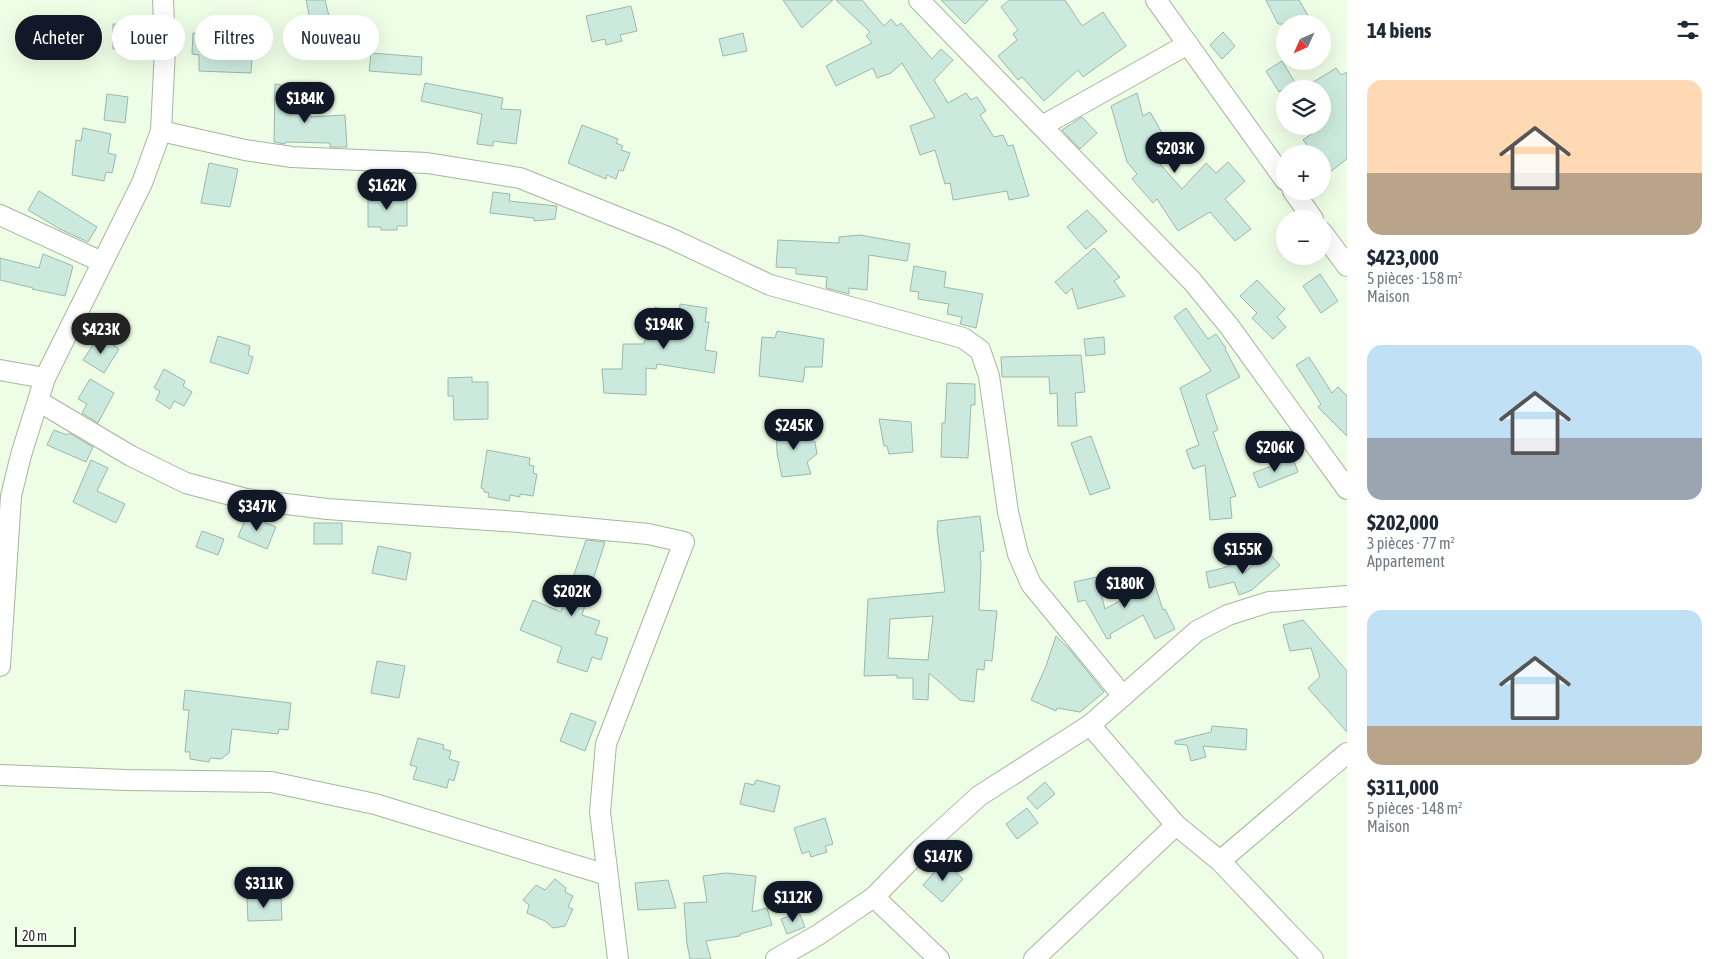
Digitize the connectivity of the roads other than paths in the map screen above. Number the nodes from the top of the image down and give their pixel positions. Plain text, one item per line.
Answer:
1 (163, 0) edge
2 (920, 0) edge
3 (1156, 0) edge
4 (1188, 44) junction
5 (1042, 126) junction
6 (161, 132) junction
7 (1276, 167) edge
8 (0, 215) edge
9 (1331, 244) edge
10 (102, 262) junction
11 (1347, 266) edge
12 (0, 370) edge
13 (45, 378) junction
14 (38, 401) junction
15 (1347, 489) edge
16 (1347, 596) edge
17 (0, 666) edge
18 (1123, 696) junction
19 (1090, 724) junction
20 (1345, 758) edge
21 (0, 775) edge
22 (1176, 825) junction
23 (1220, 861) junction
24 (607, 875) junction
25 (874, 897) junction
26 (618, 959) edge
27 (776, 959) edge
28 (939, 959) edge
29 (1034, 959) edge
30 (1313, 959) edge

1 - 6 street
2 - 5 street
3 - 4 street
4 - 5 street
4 - 7 street
5 - 15 street
6 - 10 street
6 - 18 street
8 - 10 street
9 - 11 street
10 - 13 street
12 - 13 street
13 - 14 street
14 - 17 street
14 - 24 street
16 - 18 street
18 - 19 street
19 - 22 street
19 - 25 street
20 - 23 street
21 - 24 street
22 - 23 street
22 - 29 street
23 - 30 street
24 - 26 street
25 - 27 street
25 - 28 street

